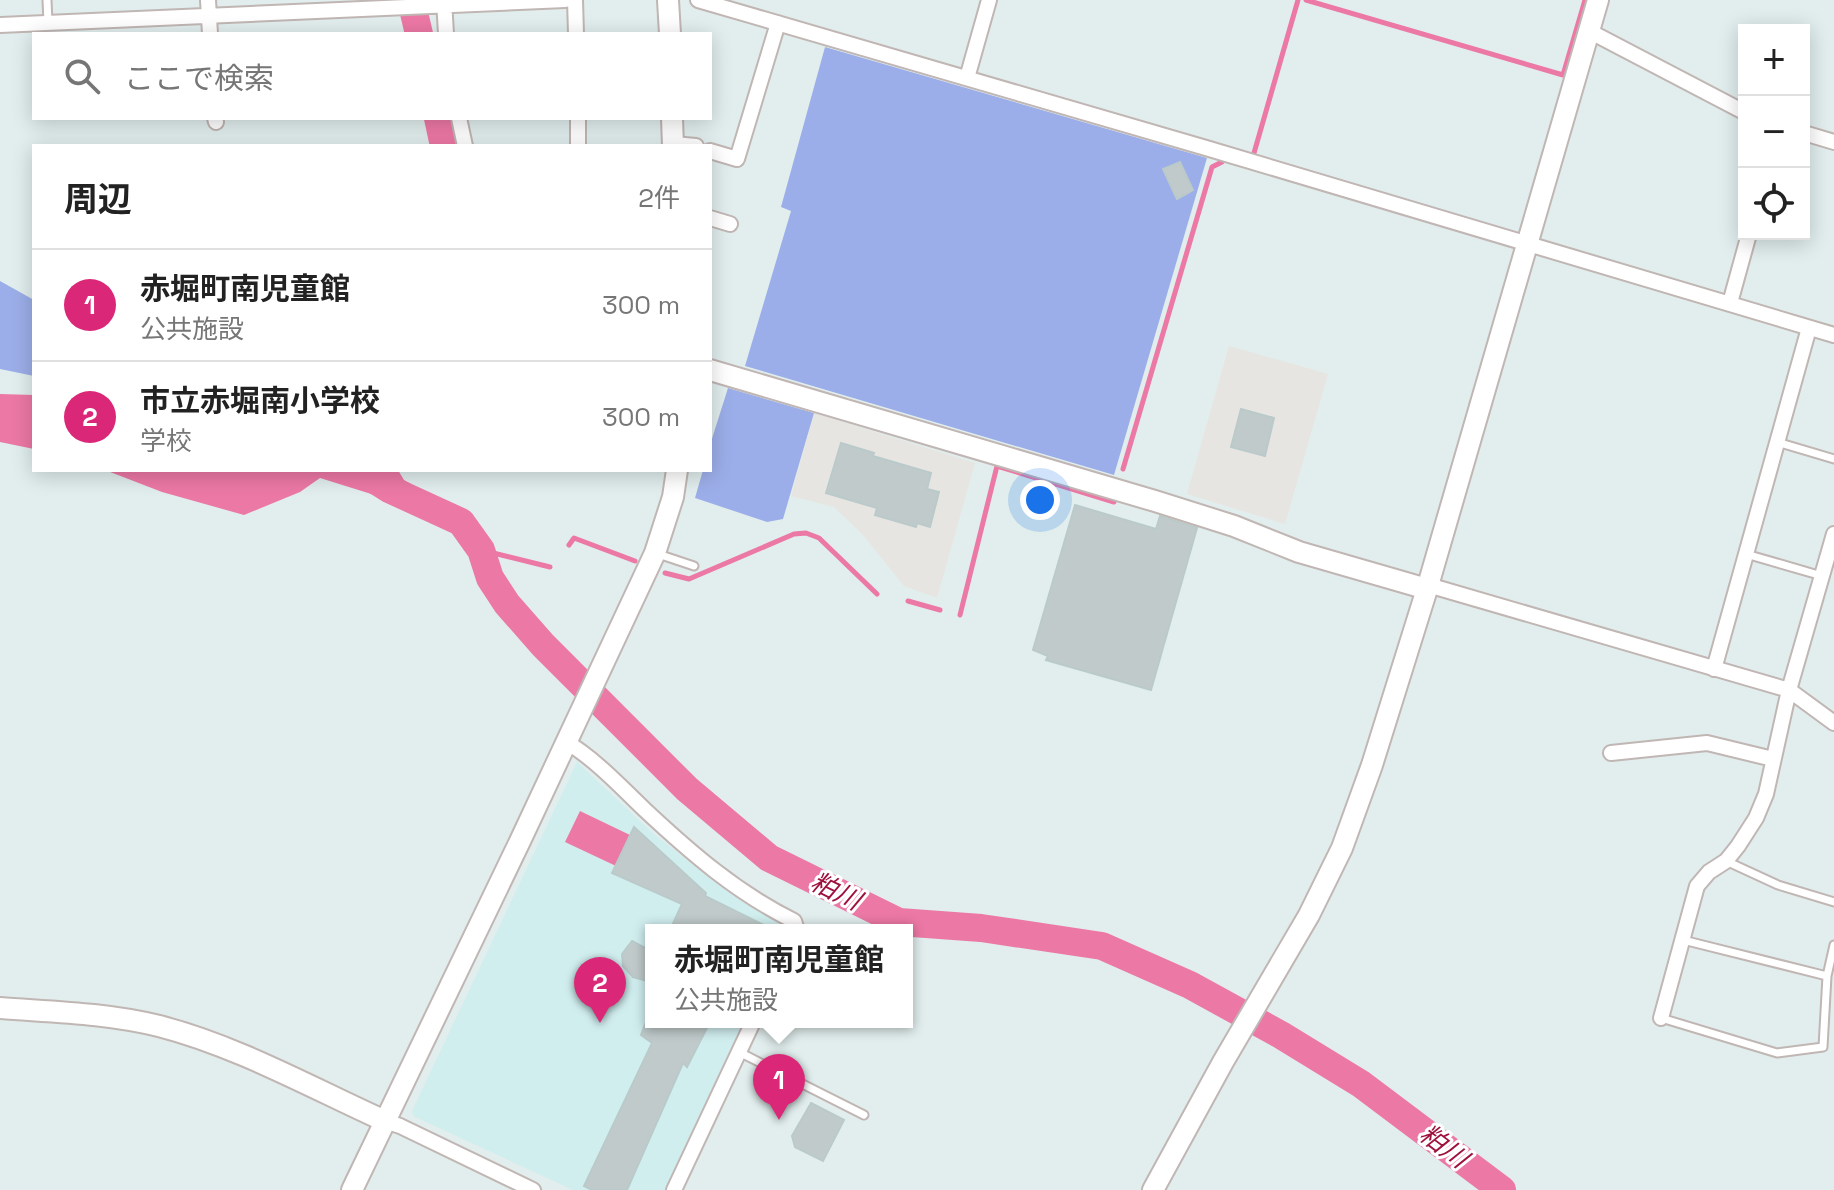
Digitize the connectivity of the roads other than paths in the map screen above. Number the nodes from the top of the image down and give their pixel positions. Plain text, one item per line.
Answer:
1 (47, 0) edge
2 (208, 0) edge
3 (565, 0) edge
4 (575, 0) edge
5 (668, 0) edge
6 (698, 0) edge
7 (989, 0) edge
8 (1598, 0) edge
9 (501, 2) edge
10 (442, 4) edge
11 (209, 16) junction
12 (48, 22) junction
13 (778, 23) junction
14 (0, 25) edge
15 (1589, 31) junction
16 (210, 32) edge
17 (446, 32) edge
18 (576, 32) edge
19 (670, 32) edge
20 (967, 78) junction
21 (1738, 109) edge
22 (459, 120) edge
23 (578, 120) edge
24 (672, 120) edge
25 (1810, 135) edge
26 (1834, 142) edge
27 (465, 144) edge
28 (578, 144) edge
29 (673, 144) edge
30 (712, 152) edge
31 (712, 219) edge
32 (730, 224) dead end
33 (1747, 240) edge
34 (1527, 245) junction
35 (1730, 303) junction
36 (1809, 328) junction
37 (1834, 335) edge
38 (712, 371) edge
39 (1777, 442) junction
40 (1834, 459) edge
41 (677, 472) edge
42 (1834, 534) edge
43 (655, 553) junction
44 (1746, 554) junction
45 (694, 566) dead end
46 (1822, 576) junction
47 (1428, 587) junction
48 (1714, 669) junction
49 (1789, 690) junction
50 (1834, 723) edge
51 (569, 734) junction
52 (1611, 753) dead end
53 (1773, 759) junction
54 (1726, 861) junction
55 (1834, 902) edge
56 (795, 924) edge
57 (1683, 940) junction
58 (1834, 945) edge
59 (1827, 976) junction
60 (0, 1008) edge
61 (1661, 1018) joint
62 (750, 1028) edge
63 (739, 1052) junction
64 (864, 1115) dead end
65 (385, 1121) junction
66 (352, 1190) edge
67 (533, 1190) edge
68 (674, 1190) edge
69 (1153, 1190) edge

1 - 12 lane
2 - 11 street
3 - 9 street
4 - 18 street
5 - 19 street
6 - 13 street
7 - 20 street
8 - 15 street
9 - 10 street
10 - 11 street
10 - 17 street
11 - 12 street
11 - 16 street
12 - 14 street
13 - 20 street
13 - 30 street
15 - 21 street
15 - 34 street
20 - 34 street
22 - 27 street
23 - 28 street
24 - 29 street
25 - 26 street
31 - 32 street
33 - 35 street
34 - 35 street
34 - 47 street
35 - 36 street
36 - 37 street
36 - 39 street
38 - 47 street
39 - 40 lane
39 - 44 street
41 - 43 street
42 - 46 street
43 - 45 lane
43 - 51 street
44 - 46 lane
44 - 48 street
46 - 49 street
47 - 48 street
47 - 69 street
48 - 49 street
49 - 50 street
49 - 53 street
51 - 56 street
51 - 65 street
52 - 53 street
53 - 54 street
54 - 55 lane
54 - 57 street
57 - 59 lane
57 - 61 street
58 - 59 lane
59 - 61 lane
60 - 65 street
62 - 63 street
63 - 64 lane
63 - 68 street
65 - 66 street
65 - 67 street

